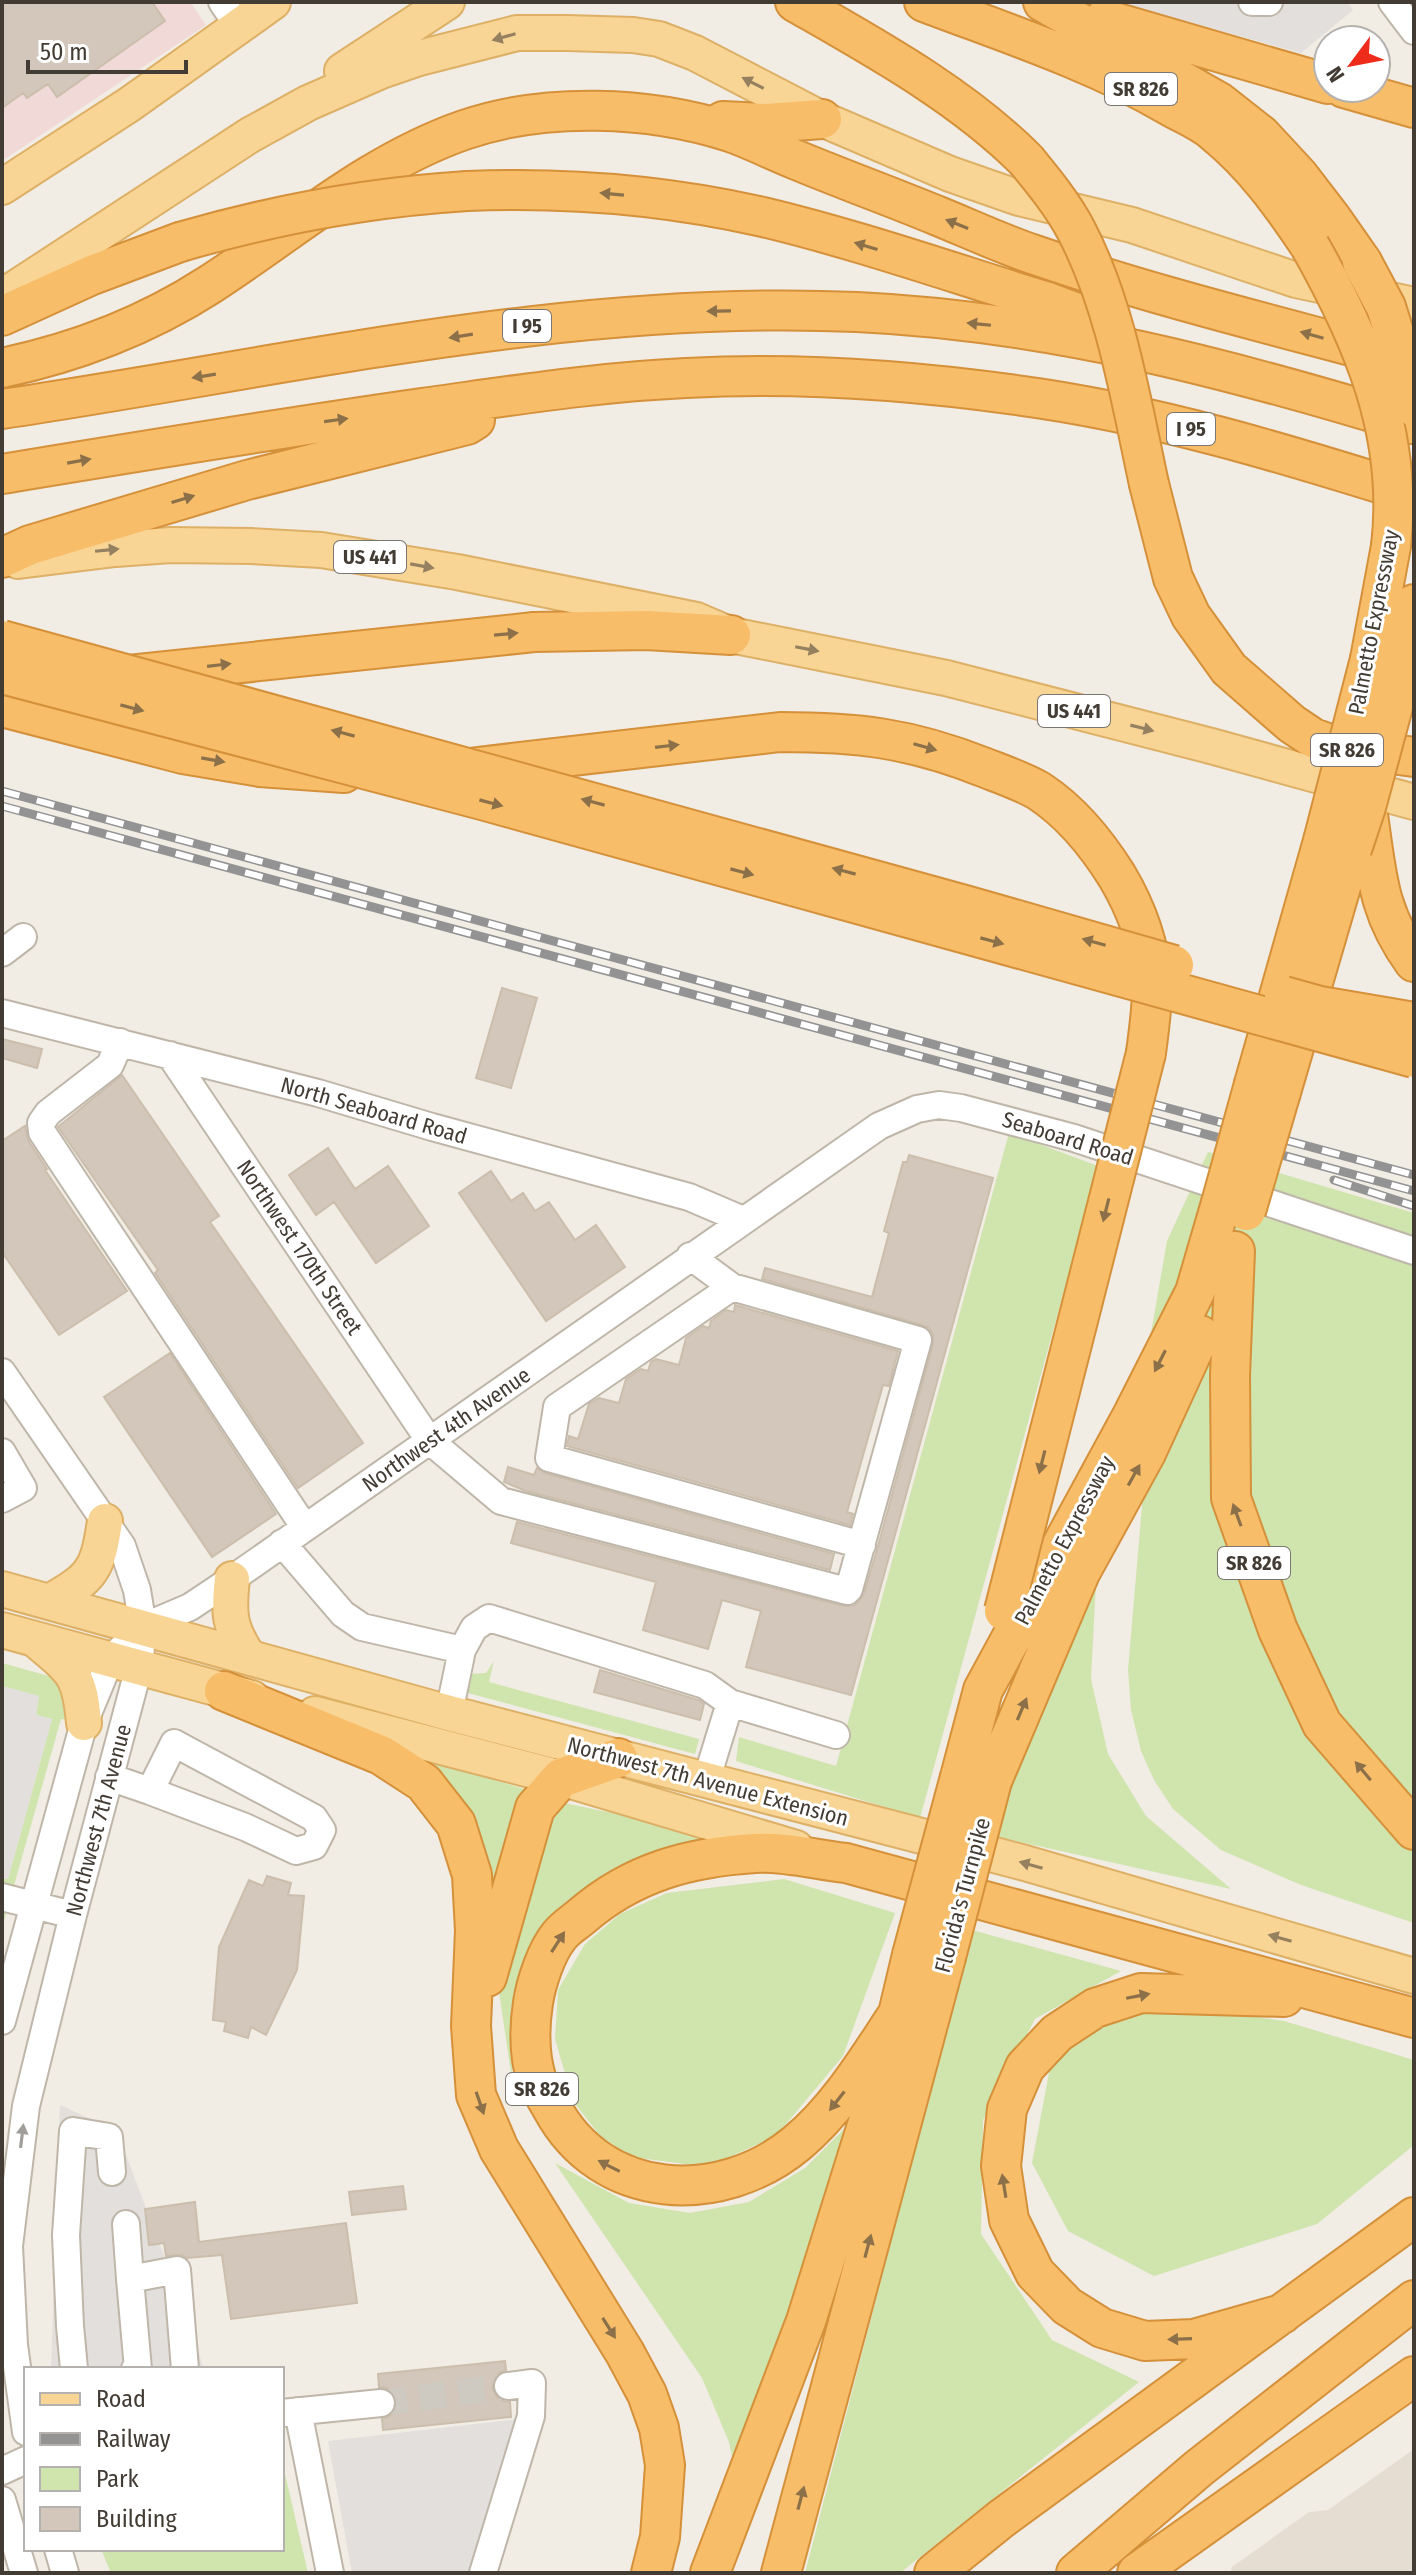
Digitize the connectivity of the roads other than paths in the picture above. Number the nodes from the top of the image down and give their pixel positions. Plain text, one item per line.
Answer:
1 (273, 2) edge
2 (447, 2) edge
3 (795, 2) edge
4 (924, 2) edge
5 (1043, 2) edge
6 (1252, 2) edge
7 (1269, 2) edge
8 (1392, 2) edge
9 (231, 14) edge
10 (1414, 31) edge
11 (1312, 79) edge
12 (1392, 102) edge
13 (1414, 108) edge
14 (295, 109) junction
15 (668, 118) junction
16 (822, 119) junction
17 (2, 187) edge
18 (2, 297) edge
19 (1414, 305) edge
20 (2, 316) edge
21 (1153, 352) junction
22 (1414, 364) edge
23 (2, 368) edge
24 (527, 393) junction
25 (1414, 407) edge
26 (2, 409) edge
27 (1414, 425) edge
28 (2, 474) edge
29 (1414, 494) edge
30 (2, 560) edge
31 (1414, 604) edge
32 (731, 635) junction
33 (2, 640) edge
34 (1386, 666) junction
35 (2, 675) edge
36 (2, 707) edge
37 (1338, 747) junction
38 (1414, 757) edge
39 (1414, 774) edge
40 (1414, 802) edge
41 (1350, 849) junction
42 (23, 937) dead end
43 (2, 953) edge
44 (1414, 962) edge
45 (2, 1013) edge
46 (1414, 1022) edge
47 (120, 1042) junction
48 (170, 1055) junction
49 (1414, 1058) edge
50 (1234, 1207) junction
51 (743, 1220) junction
52 (1235, 1251) junction
53 (1414, 1251) edge
54 (690, 1256) junction
55 (732, 1287) junction
56 (2, 1372) edge
57 (429, 1440) junction
58 (2, 1452) edge
59 (2, 1499) edge
60 (105, 1521) junction
61 (305, 1528) junction
62 (282, 1543) junction
63 (862, 1545) junction
64 (232, 1579) junction
65 (2, 1589) edge
66 (49, 1602) junction
67 (143, 1627) junction
68 (2, 1630) edge
69 (35, 1639) junction
70 (462, 1650) junction
71 (248, 1656) junction
72 (124, 1664) junction
73 (983, 1690) junction
74 (224, 1691) junction
75 (730, 1703) junction
76 (449, 1713) junction
77 (84, 1723) junction
78 (836, 1735) dead end
79 (618, 1758) junction
80 (109, 1777) junction
81 (561, 1778) junction
82 (976, 1779) junction
83 (706, 1781) junction
84 (150, 1791) junction
85 (1414, 1830) edge
86 (846, 1863) junction
87 (2, 1897) edge
88 (34, 1905) junction
89 (73, 1915) junction
90 (929, 1956) junction
91 (1414, 1976) edge
92 (1347, 1999) junction
93 (898, 2014) junction
94 (1414, 2018) edge
95 (2, 2021) edge
96 (471, 2026) junction
97 (112, 2172) dead end
98 (8, 2213) edge
99 (1414, 2217) edge
100 (126, 2224) dead end
101 (130, 2279) junction
102 (1414, 2300) edge
103 (1282, 2314) junction
104 (74, 2367) edge
105 (138, 2367) edge
106 (185, 2367) edge
107 (1414, 2376) edge
108 (508, 2386) tunnel mouth
109 (381, 2403) tunnel mouth
110 (290, 2412) edge
111 (24, 2418) edge
112 (24, 2461) edge
113 (2, 2471) edge
114 (2, 2500) edge
115 (59, 2551) edge
116 (24, 2573) edge
117 (65, 2573) edge
118 (330, 2573) edge
119 (483, 2573) edge
120 (651, 2573) edge
121 (710, 2573) edge
122 (781, 2573) edge
123 (934, 2573) edge
124 (1076, 2573) edge
125 (1137, 2573) edge

1 - 9 main road
2 - 14 main road
3 - 37 highway, bridge
4 - 34 highway, Palmetto Expressway / SR 826, bridge
5 - 11 highway
5 - 25 highway, SR 826, bridge
6 - 7 street
8 - 10 street
9 - 17 main road
12 - 13 highway
16 -> 14 main road
14 - 18 main road
15 - 16 highway
22 -> 15 highway
15 - 23 highway
16 - 19 main road
21 -> 20 highway, bridge
21 -> 26 highway, I 95
21 - 27 highway, I 95
28 -> 24 highway, I 95
24 - 29 highway, I 95
30 -> 24 highway
30 -> 32 main road, US 441
31 - 34 highway, Palmetto Expressway / SR 826
35 -> 32 highway
32 -> 40 main road, US 441
46 -> 33 highway, bridge
34 - 41 highway, Palmetto Expressway / SR 826, bridge
34 - 41 highway, Palmetto Expressway / SR 826, bridge
35 -> 49 highway, bridge
36 -> 73 highway, bridge
37 - 38 highway
37 - 39 main road
41 - 44 highway
41 - 50 highway, Palmetto Expressway / SR 826, bridge
42 - 43 street
45 - 47 street, North Seaboard Road
47 - 48 street, North Seaboard Road
47 - 61 street
48 - 51 street, North Seaboard Road
48 - 57 street, Northwest 170th Street
50 - 52 highway, SR 826
50 -> 73 highway, Palmetto Expressway / SR 826
51 - 53 street, Seaboard Road
51 - 54 street, Northwest 4th Avenue
82 -> 52 highway
85 -> 52 highway, SR 826
54 - 55 street
54 - 57 street, Northwest 4th Avenue
55 - 63 street
55 - 63 street
56 - 60 street, Northwest 7th Avenue
57 - 61 street, Northwest 4th Avenue
57 - 63 street, Northwest 170th Street
58 - 59 street
60 - 66 main road
60 - 67 street, Northwest 7th Avenue
61 - 62 street, Northwest 4th Avenue
62 - 64 street, Northwest 4th Avenue
62 - 70 street
64 - 67 street, Northwest 4th Avenue
64 - 71 main road
65 - 66 main road, Northwest 7th Avenue Extension
66 - 67 main road, Northwest 7th Avenue Extension
67 - 71 main road, Northwest 7th Avenue Extension
67 - 72 street, Northwest 7th Avenue
68 - 69 main road, Northwest 7th Avenue Extension
69 - 72 main road, Northwest 7th Avenue Extension
69 - 77 main road
70 - 75 street
70 - 76 street
71 - 76 main road, Northwest 7th Avenue Extension
72 - 74 main road, Northwest 7th Avenue Extension
72 - 77 street, Northwest 7th Avenue
72 - 80 street, Northwest 7th Avenue
73 - 82 highway, Palmetto Expressway / SR 826
74 - 81 main road, Northwest 7th Avenue Extension
74 - 96 highway
75 - 78 street
75 - 83 street
76 - 79 main road, Northwest 7th Avenue Extension
77 - 88 street, Northwest 7th Avenue
79 - 81 highway
79 - 83 main road, Northwest 7th Avenue Extension
80 - 84 street
80 - 89 street, Northwest 7th Avenue
81 - 86 main road, Northwest 7th Avenue Extension
81 - 96 highway
82 - 90 highway, Palmetto Expressway / SR 826, bridge
91 -> 83 main road, Northwest 7th Avenue Extension
84 - 84 street
86 - 92 highway, SR 826
93 -> 86 highway, SR 826
87 - 88 street
88 - 89 street
88 - 95 street, Northwest 7th Avenue
98 -> 89 street, Northwest 7th Avenue
90 - 93 highway, Palmetto Expressway / SR 826
122 -> 90 highway, Florida's Turnpike
92 - 94 highway, SR 826
103 -> 92 highway
93 - 121 highway
96 -> 120 highway
97 - 104 street
98 - 111 street, Northwest 7th Avenue
99 - 103 highway
100 - 101 street
101 - 105 street
101 - 106 street
102 - 124 highway
103 - 123 highway
107 - 125 highway
108 - 119 street
109 - 110 street
110 - 118 street
112 - 113 street
114 - 116 street
115 - 117 street

